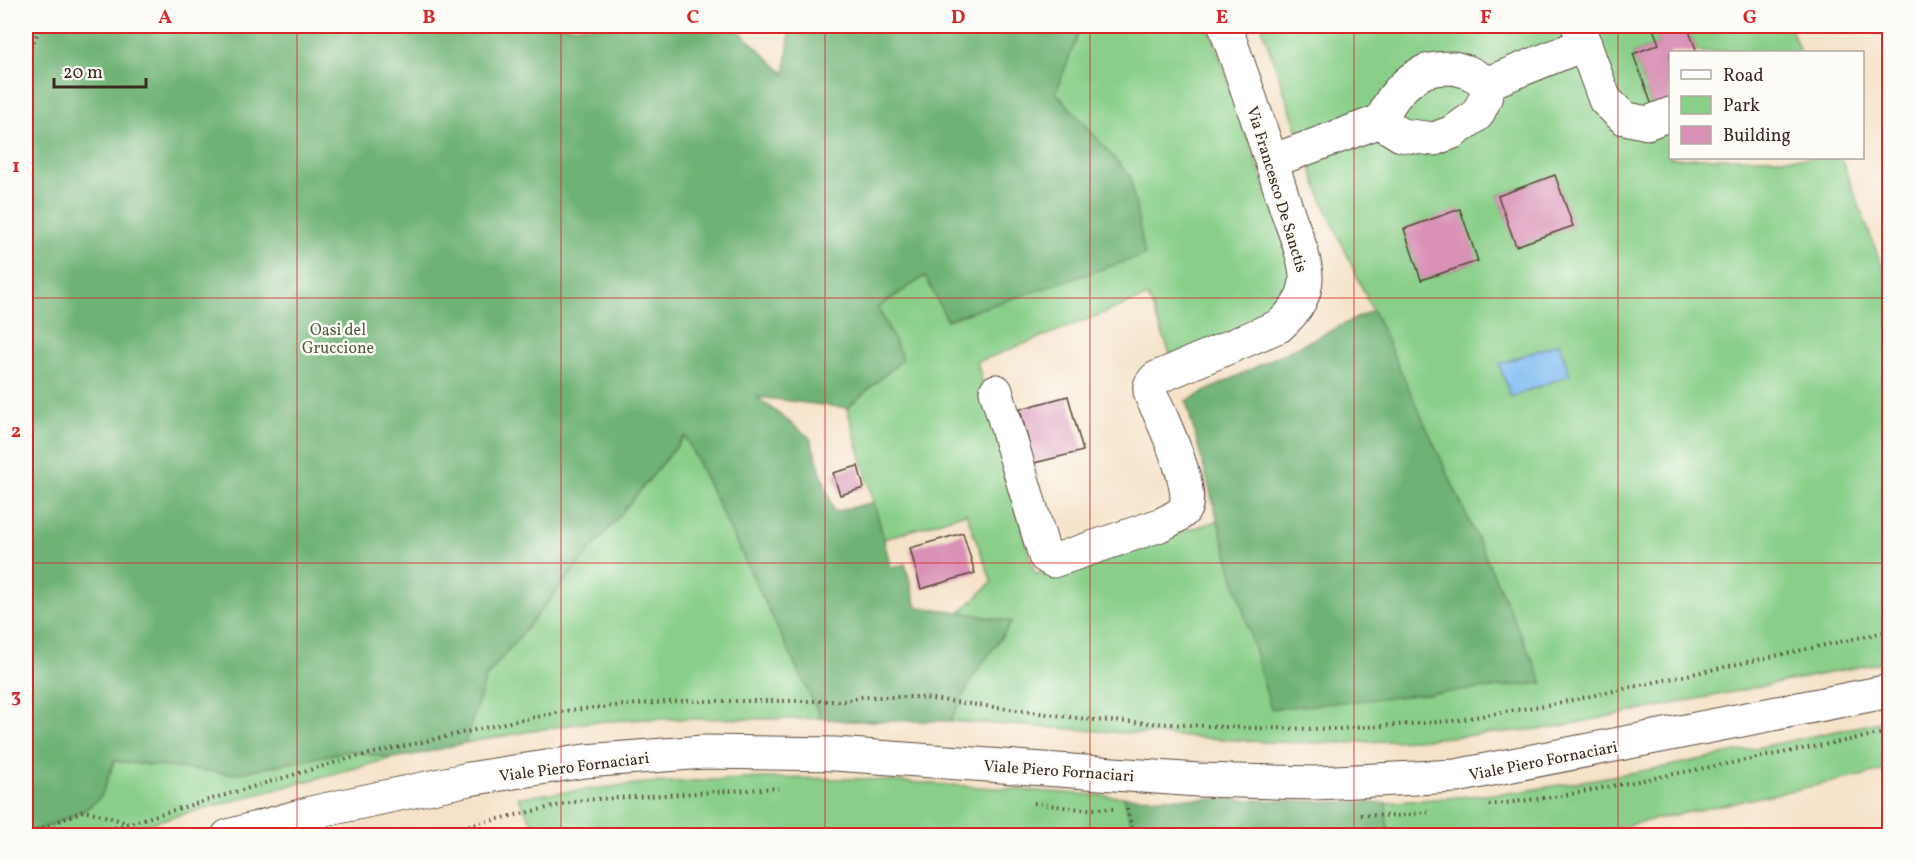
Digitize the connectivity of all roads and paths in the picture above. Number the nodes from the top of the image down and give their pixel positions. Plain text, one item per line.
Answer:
1 (41, 26) edge
2 (1225, 26) edge
3 (1581, 35) edge
4 (26, 58) edge
5 (1488, 83) junction
6 (1669, 115) edge
7 (1383, 120) junction
8 (1272, 160) junction
9 (996, 391) dead end
10 (1890, 631) edge
11 (1890, 692) edge
12 (1127, 809) dead end
13 (129, 823) junction
14 (26, 835) edge
15 (86, 836) edge
16 (228, 836) edge
17 (1134, 836) edge

1 - 4 path
2 - 8 main road, Via Francesco De Sanctis
3 - 5 main road
3 - 6 main road
5 - 7 main road
5 - 7 main road
7 - 8 main road
8 - 9 main road, Via Francesco De Sanctis
10 - 13 path
11 - 16 main road, Viale Piero Fornaciari
12 - 17 path
13 - 14 path
13 - 15 path

